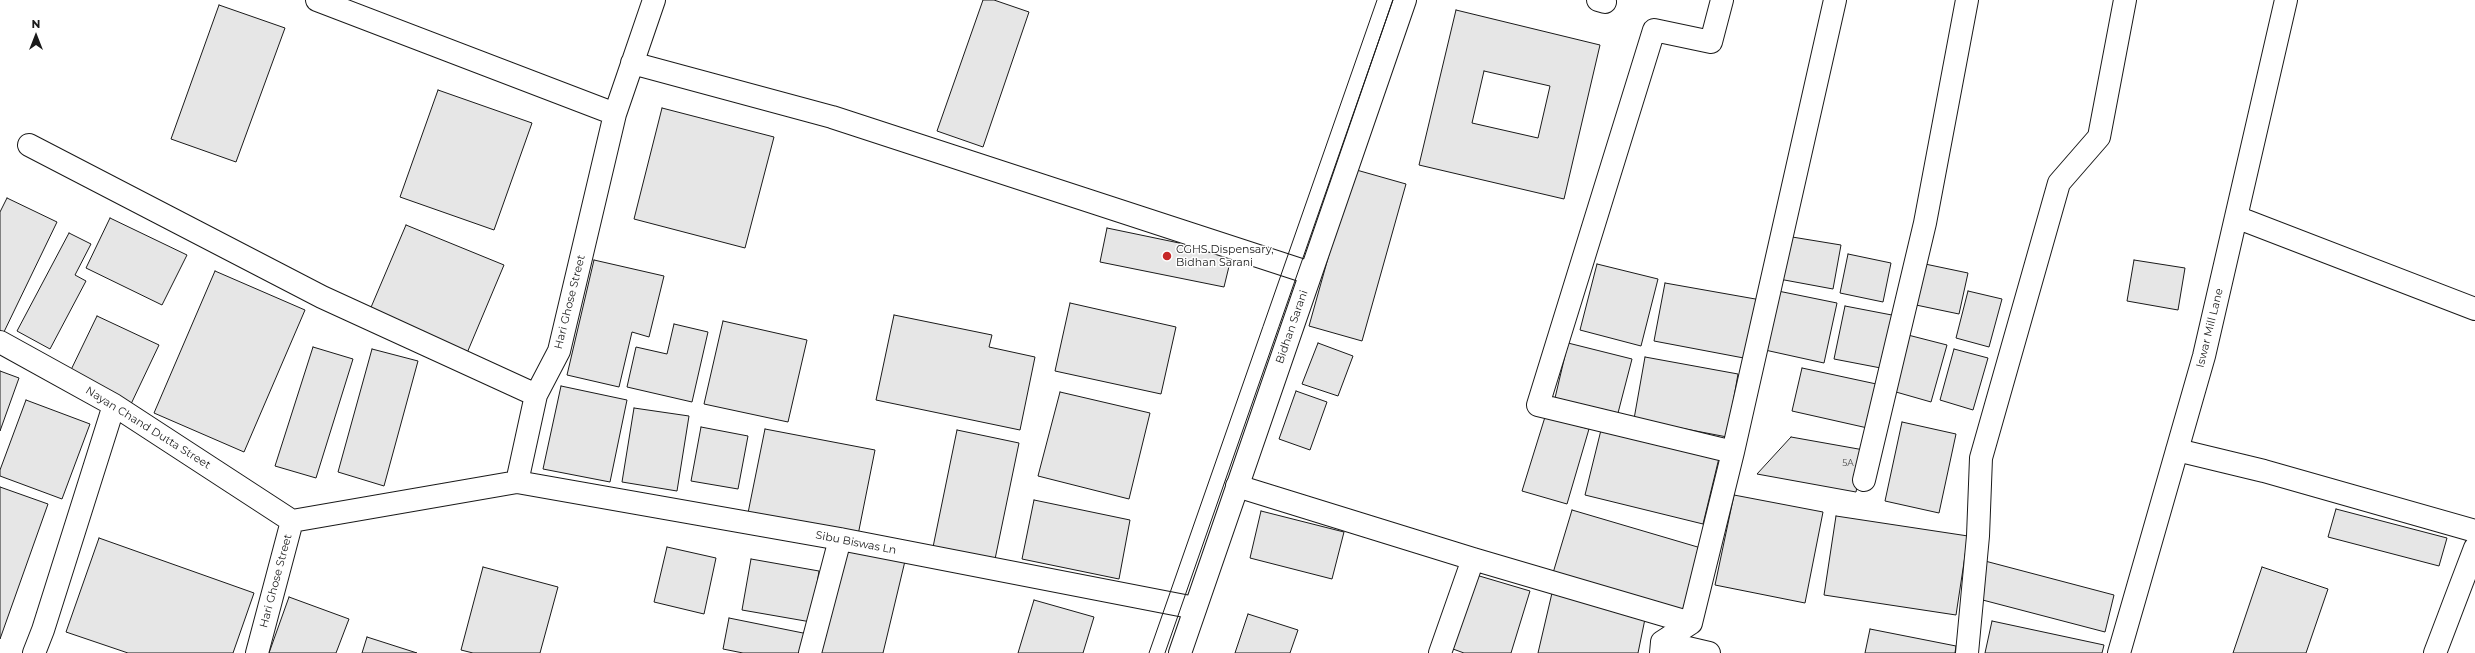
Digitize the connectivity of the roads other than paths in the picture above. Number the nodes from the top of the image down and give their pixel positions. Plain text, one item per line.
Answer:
1 (317, 0) edge
2 (654, 0) edge
3 (1404, 0) edge
4 (1722, 0) edge
5 (1835, 0) edge
6 (1967, 0) edge
7 (2125, 0) edge
8 (2286, 0) edge
9 (632, 63) junction
10 (615, 114) junction
11 (29, 145) dead end
12 (2236, 217) junction
13 (1310, 273) junction
14 (2475, 309) edge
15 (0, 342) edge
16 (536, 395) junction
17 (114, 405) junction
18 (2177, 450) junction
19 (1733, 452) junction
20 (1864, 480) dead end
21 (517, 482) junction
22 (1237, 486) junction
23 (292, 520) junction
24 (2475, 531) edge
25 (840, 539) junction
26 (2475, 548) edge
27 (1473, 560) junction
28 (1195, 608) junction
29 (1691, 623) junction
30 (1661, 648) edge
31 (34, 653) edge
32 (257, 653) edge
33 (810, 653) edge
34 (1180, 653) edge
35 (1440, 653) edge
36 (1709, 653) edge
37 (1967, 653) edge
38 (2119, 653) edge
39 (2435, 653) edge

1 - 10 street
2 - 9 street, Hari Ghose Street
3 - 13 street, Bidhan Sarani
4 - 19 street
5 - 19 street
6 - 20 street
7 - 37 street
8 - 12 street, Iswar Mill Lane
9 - 10 street, Hari Ghose Street
9 - 13 street
10 - 16 street, Hari Ghose Street
11 - 16 street
12 - 14 street
12 - 18 street, Iswar Mill Lane
13 - 22 street, Bidhan Sarani
15 - 17 street, Nayan Chand Dutta Street
16 - 21 street, Hari Ghose Street
17 - 23 street, Nayan Chand Dutta Street
17 - 31 street
18 - 24 street
18 - 38 street, Iswar Mill Lane
19 - 29 street
21 - 23 street, Hari Ghose Street
21 - 25 street, Sibu Biswas Ln
22 - 27 street
22 - 28 street, Bidhan Sarani
23 - 32 street, Hari Ghose Street
25 - 28 street, Sibu Biswas Ln
25 - 33 street
26 - 39 street
27 - 29 street
27 - 35 street
28 - 34 street, Bidhan Sarani
29 - 30 street
30 - 36 street

